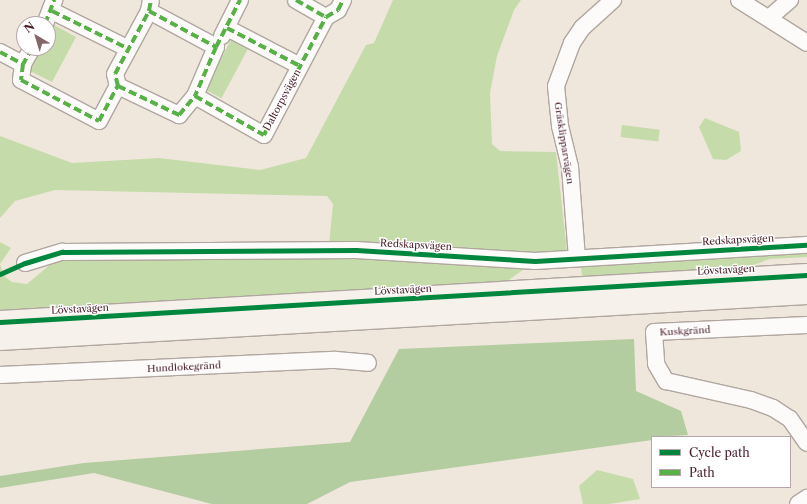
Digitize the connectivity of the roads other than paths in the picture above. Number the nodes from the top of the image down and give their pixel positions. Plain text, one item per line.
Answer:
1 (240, 0) edge
2 (296, 0) edge
3 (343, 0) edge
4 (614, 0) edge
5 (739, 0) edge
6 (790, 0) edge
7 (150, 5) edge
8 (50, 12) edge
9 (326, 18) junction
10 (769, 18) junction
11 (227, 28) junction
12 (807, 43) edge
13 (216, 47) junction
14 (127, 48) junction
15 (0, 52) edge
16 (28, 56) edge
17 (23, 64) junction
18 (300, 66) junction
19 (118, 86) junction
20 (195, 96) junction
21 (807, 245) edge
22 (578, 258) junction
23 (25, 263) dead end
24 (807, 275) edge
25 (807, 293) edge
26 (0, 322) edge
27 (807, 325) edge
28 (0, 339) edge
29 (368, 363) dead end
30 (0, 375) edge
31 (807, 443) edge
32 (807, 498) edge
33 (798, 504) edge

1 - 11 street
2 - 9 street
3 - 9 street, Daltorpsvägen
4 - 22 street, Gräsklipparvägen
5 - 10 street
6 - 10 street
7 - 13 street
7 - 14 street
8 - 14 street
9 - 18 street, Daltorpsvägen
10 - 12 street
11 - 13 street
11 - 18 street
13 - 20 street
14 - 19 street
15 - 17 street
16 - 17 street
17 - 19 street
18 - 20 street, Daltorpsvägen
19 - 20 street
21 - 22 street, Redskapsvägen
22 - 23 street, Redskapsvägen
24 - 26 street, Lövstavägen
25 - 28 street
27 - 31 street, Kuskgränd
29 - 30 street, Hundlokegränd
32 - 33 street

